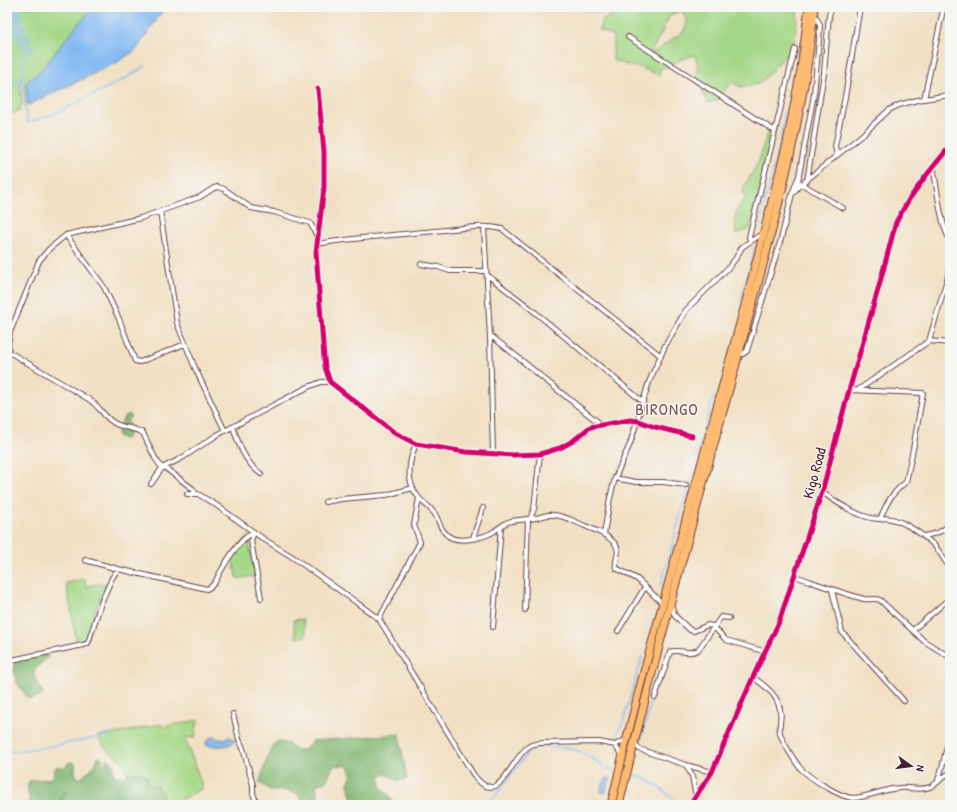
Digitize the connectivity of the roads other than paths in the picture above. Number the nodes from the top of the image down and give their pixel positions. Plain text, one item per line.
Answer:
1 (832, 7) edge
2 (860, 7) edge
3 (812, 9) edge
4 (943, 10) dead end
5 (628, 37) dead end
6 (795, 49) dead end
7 (318, 89) dead end
8 (950, 95) edge
9 (924, 99) junction
10 (775, 131) junction
11 (950, 146) edge
12 (837, 155) junction
13 (933, 166) junction
14 (798, 177) junction
15 (805, 182) junction
16 (792, 194) junction
17 (844, 208) dead end
18 (160, 211) junction
19 (484, 227) junction
20 (764, 232) junction
21 (66, 236) junction
22 (317, 237) junction
23 (750, 240) junction
24 (950, 240) edge
25 (317, 244) junction
26 (760, 248) junction
27 (421, 264) dead end
28 (950, 269) edge
29 (487, 273) junction
30 (490, 335) junction
31 (929, 341) junction
32 (950, 343) edge
33 (185, 344) junction
34 (739, 354) junction
35 (661, 356) junction
36 (330, 382) junction
37 (849, 390) junction
38 (857, 390) junction
39 (643, 402) junction
40 (638, 421) junction
41 (602, 425) junction
42 (233, 427) junction
43 (225, 431) junction
44 (692, 436) dead end
45 (416, 444) junction
46 (493, 454) junction
47 (540, 454) junction
48 (163, 467) junction
49 (261, 474) dead end
50 (615, 478) junction
51 (151, 484) dead end
52 (686, 485) dead end
53 (413, 488) junction
54 (822, 492) junction
55 (195, 493) junction
56 (188, 494) dead end
57 (419, 498) junction
58 (325, 502) dead end
59 (483, 508) dead end
60 (529, 519) junction
61 (880, 519) junction
62 (950, 524) edge
63 (501, 526) junction
64 (254, 532) junction
65 (604, 534) junction
66 (924, 536) junction
67 (474, 538) junction
68 (85, 560) dead end
69 (950, 568) edge
70 (118, 569) junction
71 (795, 576) junction
72 (645, 587) junction
73 (832, 590) junction
74 (666, 594) junction
75 (655, 596) junction
76 (261, 598) dead end
77 (950, 598) edge
78 (667, 604) junction
79 (525, 610) dead end
80 (676, 616) junction
81 (729, 618) dead end
82 (379, 619) junction
83 (665, 623) junction
84 (493, 627) dead end
85 (715, 627) junction
86 (913, 630) junction
87 (618, 631) dead end
88 (766, 652) junction
89 (950, 657) edge
90 (7, 661) edge
91 (753, 677) junction
92 (655, 697) dead end
93 (904, 701) dead end
94 (233, 714) dead end
95 (630, 740) junction
96 (950, 743) edge
97 (615, 745) junction
98 (639, 749) junction
99 (631, 752) junction
100 (622, 757) junction
101 (686, 765) junction
102 (712, 772) junction
103 (950, 773) edge
104 (937, 782) junction
105 (696, 797) junction
106 (257, 805) edge
107 (611, 805) edge
108 (619, 805) edge
109 (690, 805) edge

1 - 15 street
2 - 12 street
3 - 14 street
3 - 20 highway
3 - 34 highway
4 - 9 street
5 - 10 street
6 - 10 street
7 - 22 street
8 - 9 street
9 - 12 street
10 - 23 street
11 - 13 street, Kigo Road
12 - 15 street
13 - 24 street
13 - 37 street, Kigo Road
14 - 15 street
14 - 16 street
15 - 16 street
15 - 17 street
16 - 34 street
18 - 21 street
18 - 22 street
18 - 33 street
19 - 25 street
19 - 29 street
19 - 35 street
20 - 23 street
20 - 26 highway
21 - 33 street
21 - 48 street
22 - 25 street
23 - 26 street
23 - 35 street
25 - 36 street
26 - 74 highway
27 - 29 street
28 - 31 street
29 - 30 street
29 - 39 street
30 - 41 street
30 - 46 street
31 - 32 street
31 - 38 street
33 - 43 street
34 - 78 highway
35 - 39 street
36 - 42 street
36 - 45 street
37 - 38 street
37 - 54 street, Kigo Road
38 - 61 street
39 - 40 street
40 - 41 street
40 - 44 street
40 - 50 street
41 - 47 street
42 - 43 street
42 - 49 street
43 - 48 street
45 - 46 street
45 - 53 street
46 - 47 street
47 - 60 street
48 - 51 street
48 - 55 street
50 - 52 street
50 - 65 street
53 - 57 street
53 - 58 street
54 - 61 street
54 - 71 street, Kigo Road
55 - 56 street
55 - 64 street
57 - 67 street
57 - 82 street
59 - 67 street
60 - 63 street
60 - 65 street
60 - 79 street
61 - 66 street
62 - 66 street
63 - 67 street
63 - 84 street
64 - 70 street
64 - 76 street
64 - 82 street
65 - 72 street
66 - 69 street
68 - 70 street
70 - 90 street
71 - 73 street
71 - 88 street, Kigo Road
72 - 75 street
72 - 87 street
73 - 86 street
73 - 93 street
74 - 75 street
74 - 78 highway
75 - 78 street
77 - 86 street
78 - 80 street
78 - 83 highway
78 - 95 highway
80 - 83 street
80 - 85 street
81 - 85 street
82 - 97 street
83 - 95 highway
85 - 88 street
85 - 92 street
86 - 89 street
88 - 91 street, Kigo Road
91 - 102 street, Kigo Road
91 - 104 street
94 - 106 street
95 - 97 street
95 - 98 street
95 - 99 highway
95 - 100 highway
96 - 104 street
97 - 100 street
98 - 99 street
98 - 101 street
99 - 108 highway
100 - 107 highway
101 - 102 street
101 - 105 street
102 - 105 street, Kigo Road
103 - 104 street
105 - 109 street, Kigo Road

